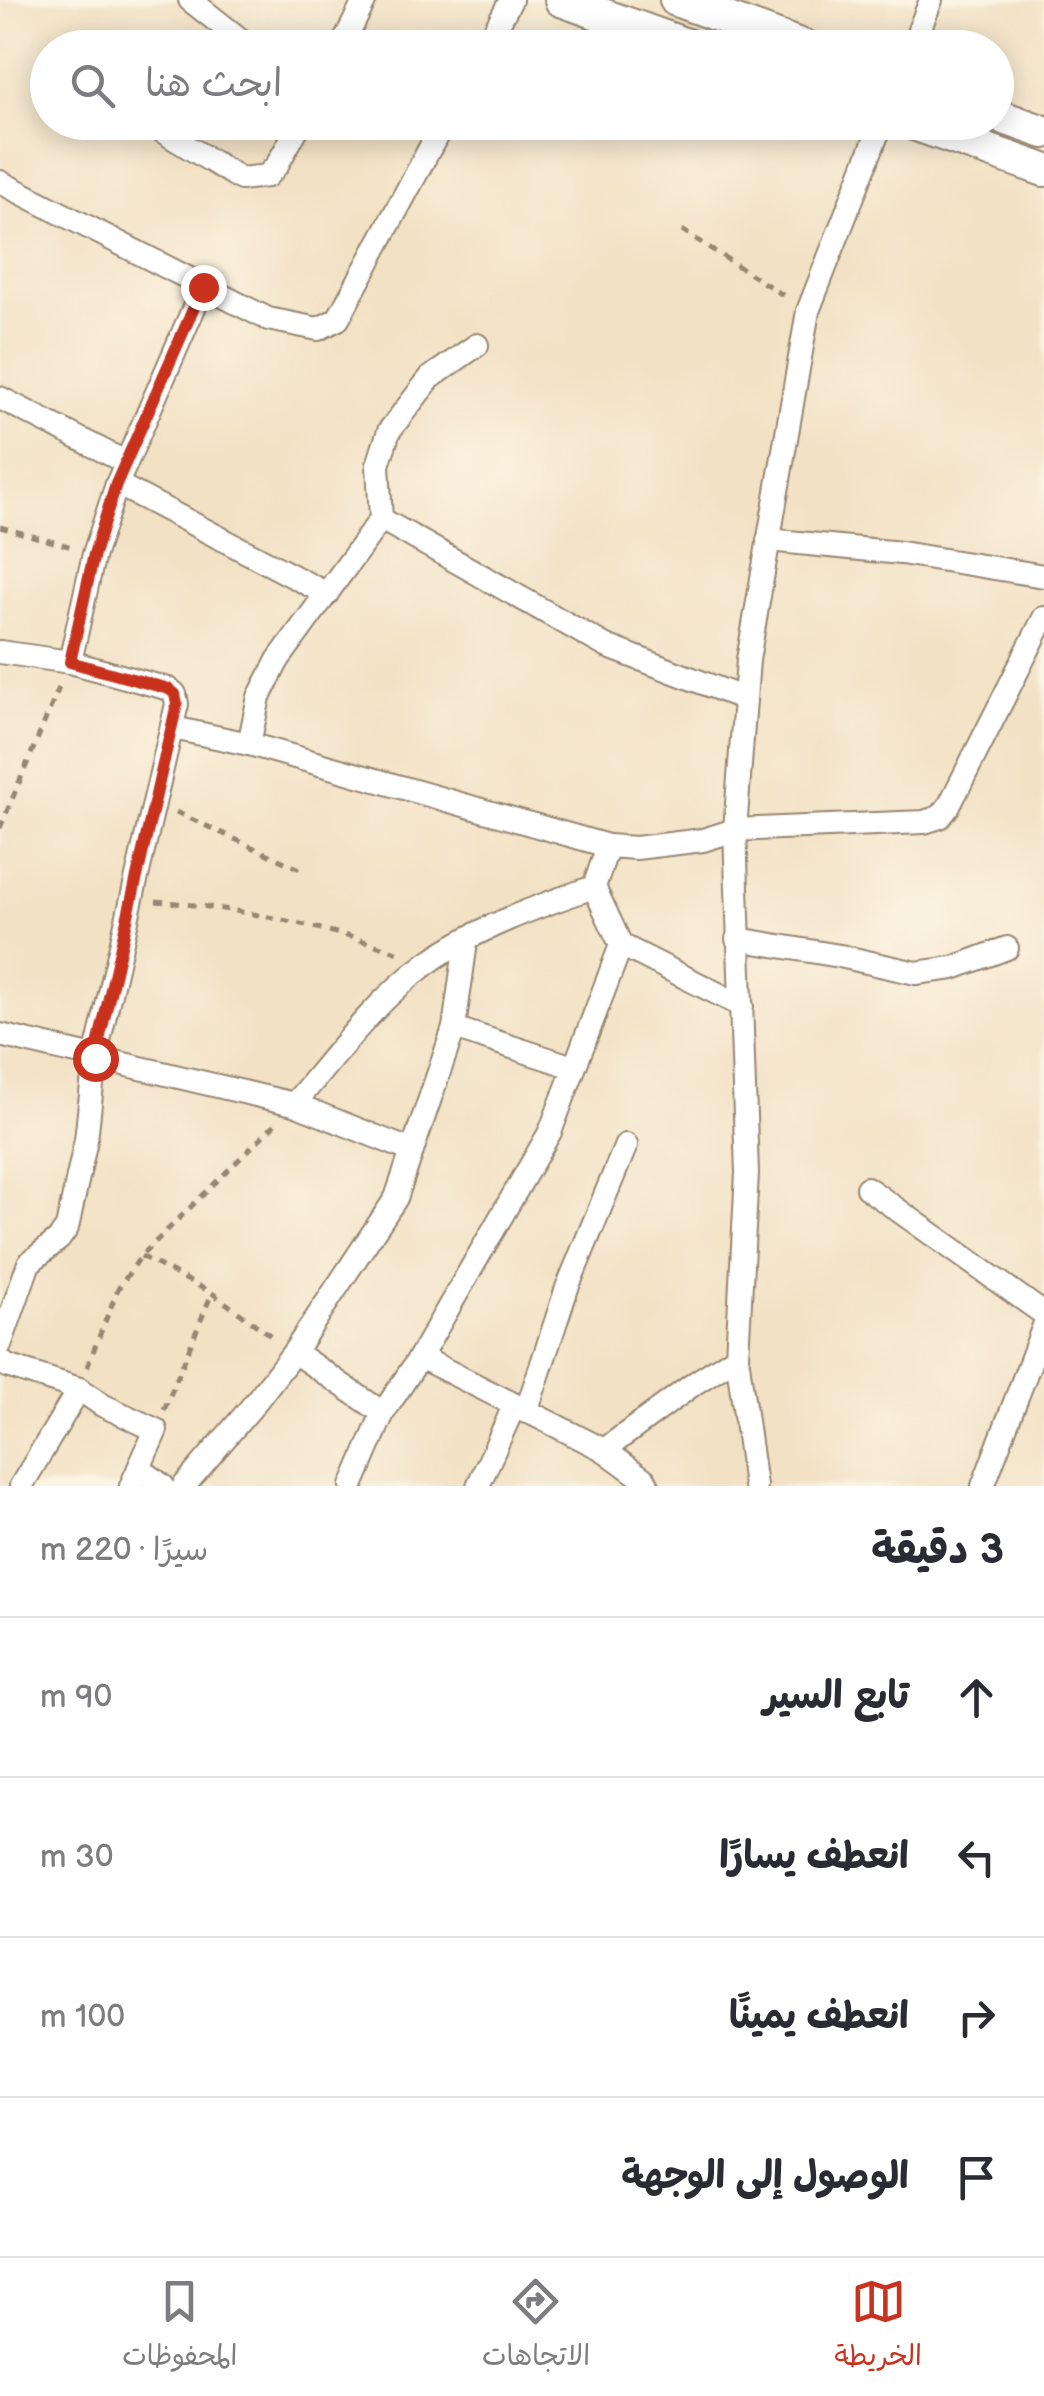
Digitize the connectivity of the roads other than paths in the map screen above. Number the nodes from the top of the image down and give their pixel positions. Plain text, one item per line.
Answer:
1 (190, 0) edge
2 (366, 0) edge
3 (511, 0) edge
4 (562, 0) edge
5 (676, 0) edge
6 (930, 0) edge
7 (228, 30) edge
8 (350, 30) edge
9 (495, 30) edge
10 (646, 30) edge
11 (758, 30) edge
12 (919, 30) edge
13 (1014, 121) edge
14 (1044, 132) edge
15 (177, 140) edge
16 (291, 140) edge
17 (434, 140) edge
18 (875, 140) edge
19 (959, 140) edge
20 (1044, 170) edge
21 (0, 182) edge
22 (203, 287) junction
23 (477, 345) dead end
24 (0, 398) edge
25 (120, 473) junction
26 (381, 518) junction
27 (768, 540) junction
28 (1044, 576) edge
29 (327, 594) junction
30 (1044, 618) edge
31 (0, 652) edge
32 (70, 662) junction
33 (745, 700) junction
34 (173, 728) junction
35 (249, 744) junction
36 (735, 830) junction
37 (608, 846) junction
38 (594, 887) junction
39 (738, 939) junction
40 (466, 942) junction
41 (621, 944) junction
42 (1008, 948) dead end
43 (742, 1006) junction
44 (454, 1028) junction
45 (0, 1034) edge
46 (95, 1058) junction
47 (573, 1068) junction
48 (294, 1104) junction
49 (626, 1144) dead end
50 (412, 1151) junction
51 (868, 1188) dead end
52 (1044, 1314) edge
53 (1044, 1326) edge
54 (0, 1345) edge
55 (294, 1352) junction
56 (738, 1356) junction
57 (420, 1357) junction
58 (0, 1360) edge
59 (79, 1389) junction
60 (520, 1409) junction
61 (383, 1413) junction
62 (604, 1450) junction
63 (135, 1477) edge
64 (21, 1486) edge
65 (163, 1486) edge
66 (184, 1486) edge
67 (352, 1486) edge
68 (478, 1486) edge
69 (648, 1486) edge
70 (755, 1486) edge
71 (983, 1486) edge

1 - 7 street
2 - 8 street
3 - 9 street
4 - 10 street
5 - 11 street
6 - 12 street
13 - 14 street
15 - 16 street
17 - 22 street
18 - 27 street
19 - 20 street
21 - 22 street
22 - 25 street
23 - 26 street
24 - 25 street
25 - 29 street
25 - 32 street
26 - 29 street
26 - 33 street
27 - 28 street
27 - 33 street
29 - 35 street
30 - 36 street
31 - 32 street
32 - 34 street
33 - 36 street
34 - 35 street
34 - 46 street
35 - 37 street
36 - 37 street
36 - 39 street
37 - 38 street
38 - 40 street
38 - 41 street
39 - 42 street
39 - 43 street
40 - 44 street
40 - 48 street
41 - 43 street
41 - 47 street
43 - 56 street
44 - 47 street
44 - 50 street
45 - 46 street
46 - 48 street
46 - 54 street
47 - 57 street
48 - 50 street
49 - 60 street
50 - 55 street
51 - 52 street
53 - 71 street
55 - 61 street
55 - 66 street
56 - 62 street
56 - 70 street
57 - 60 street
57 - 61 street
58 - 59 street
59 - 63 street
59 - 64 street
60 - 62 street
60 - 68 street
61 - 67 street
62 - 69 street
63 - 65 street

